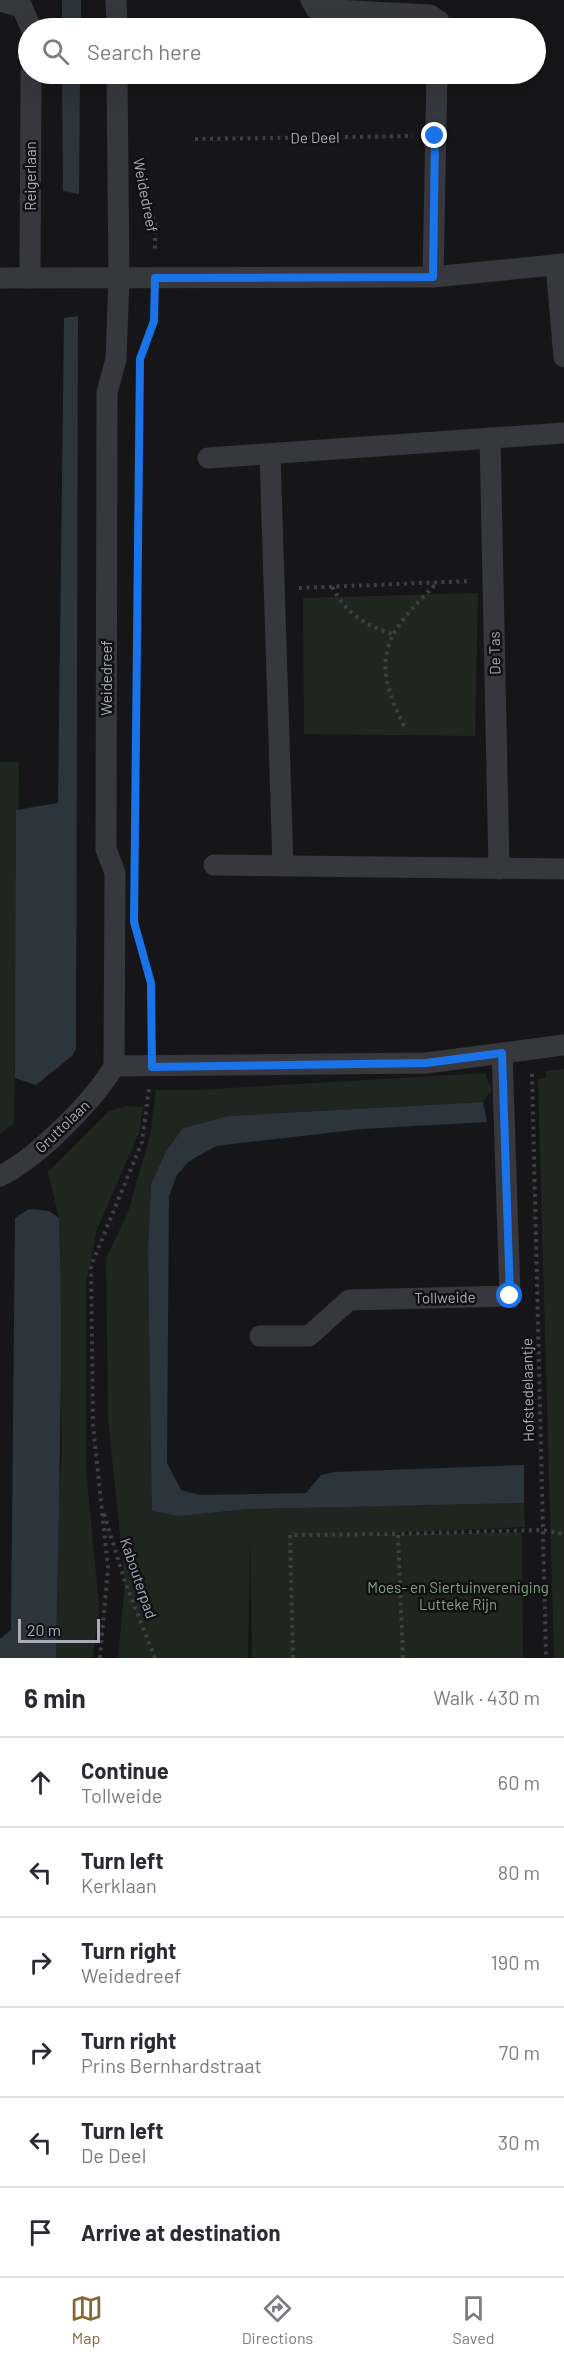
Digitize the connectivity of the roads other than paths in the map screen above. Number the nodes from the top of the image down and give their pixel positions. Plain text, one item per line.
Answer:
1 (116, 0) edge
2 (311, 0) edge
3 (0, 1) edge
4 (27, 18) edge
5 (117, 18) edge
6 (434, 18) edge
7 (31, 84) edge
8 (117, 84) edge
9 (437, 84) edge
10 (560, 265) edge
11 (433, 277) junction
12 (0, 278) edge
13 (30, 278) junction
14 (119, 279) junction
15 (564, 357) edge
16 (564, 433) edge
17 (490, 438) junction
18 (270, 454) junction
19 (208, 458) dead end
20 (214, 866) dead end
21 (283, 866) junction
22 (499, 868) junction
23 (564, 869) edge
24 (564, 1045) edge
25 (502, 1053) junction
26 (114, 1066) junction
27 (0, 1176) edge
28 (260, 1336) dead end

1 - 5 street
2 - 6 street
3 - 4 street
7 - 13 street, Reigerlaan
8 - 14 street, Weidedreef
9 - 11 street
10 - 11 street
10 - 15 street
11 - 14 street
12 - 13 street
13 - 14 street
14 - 26 street, Weidedreef
16 - 17 street
17 - 18 street
17 - 22 street, De Tas
18 - 19 street
18 - 21 street
20 - 21 street
21 - 22 street
22 - 23 street
24 - 25 street
25 - 26 street
25 - 28 street, Tollweide
26 - 27 street, Gruttolaan

